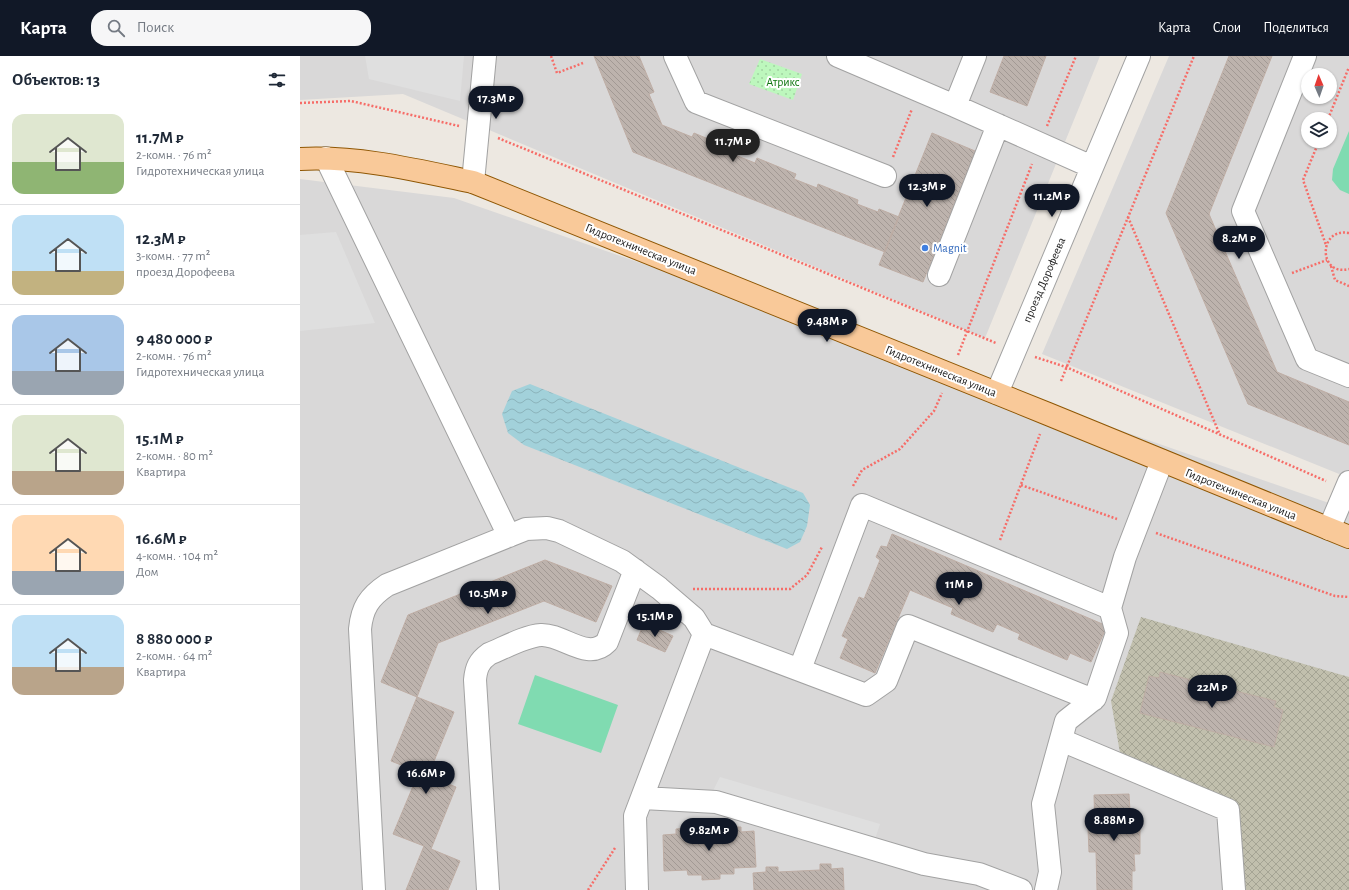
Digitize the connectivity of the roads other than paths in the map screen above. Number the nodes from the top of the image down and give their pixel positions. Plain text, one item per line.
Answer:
1 (485, 56) edge
2 (675, 56) edge
3 (838, 56) edge
4 (975, 56) edge
5 (1139, 56) edge
6 (1305, 56) edge
7 (955, 106) junction
8 (998, 125) junction
9 (326, 158) junction
10 (300, 160) edge
11 (1092, 167) junction
12 (885, 176) road end
13 (473, 182) junction
14 (939, 274) dead end
15 (1349, 376) edge
16 (997, 393) junction
17 (1162, 461) junction
18 (1347, 486) edge
19 (1329, 530) junction
20 (509, 536) junction
21 (1349, 537) edge
22 (635, 570) junction
23 (1110, 608) junction
24 (704, 634) junction
25 (800, 669) junction
26 (1093, 700) junction
27 (1061, 740) junction
28 (642, 798) junction
29 (374, 890) edge
30 (488, 890) edge
31 (637, 890) edge
32 (1021, 890) edge
33 (1046, 890) edge
34 (1234, 890) edge

1 - 13 street
2 - 12 street
3 - 7 street
4 - 7 street
5 - 11 street, проезд Дорофеева
6 - 15 street
7 - 8 street
8 - 11 street
8 - 14 street
9 - 10 main road, Гидротехническая улица
9 - 13 main road, Гидротехническая улица
9 - 20 street
11 - 16 street, проезд Дорофеева
13 - 16 main road, Гидротехническая улица
16 - 17 main road, Гидротехническая улица
17 - 19 main road, Гидротехническая улица
17 - 23 street
18 - 19 street
19 - 21 main road, Гидротехническая улица
20 - 22 street
20 - 29 street
22 - 24 street
22 - 30 street
23 - 25 street
23 - 26 street
24 - 25 street
24 - 28 street
25 - 26 street
26 - 27 street
27 - 33 street
27 - 34 street
28 - 31 street
28 - 32 street

